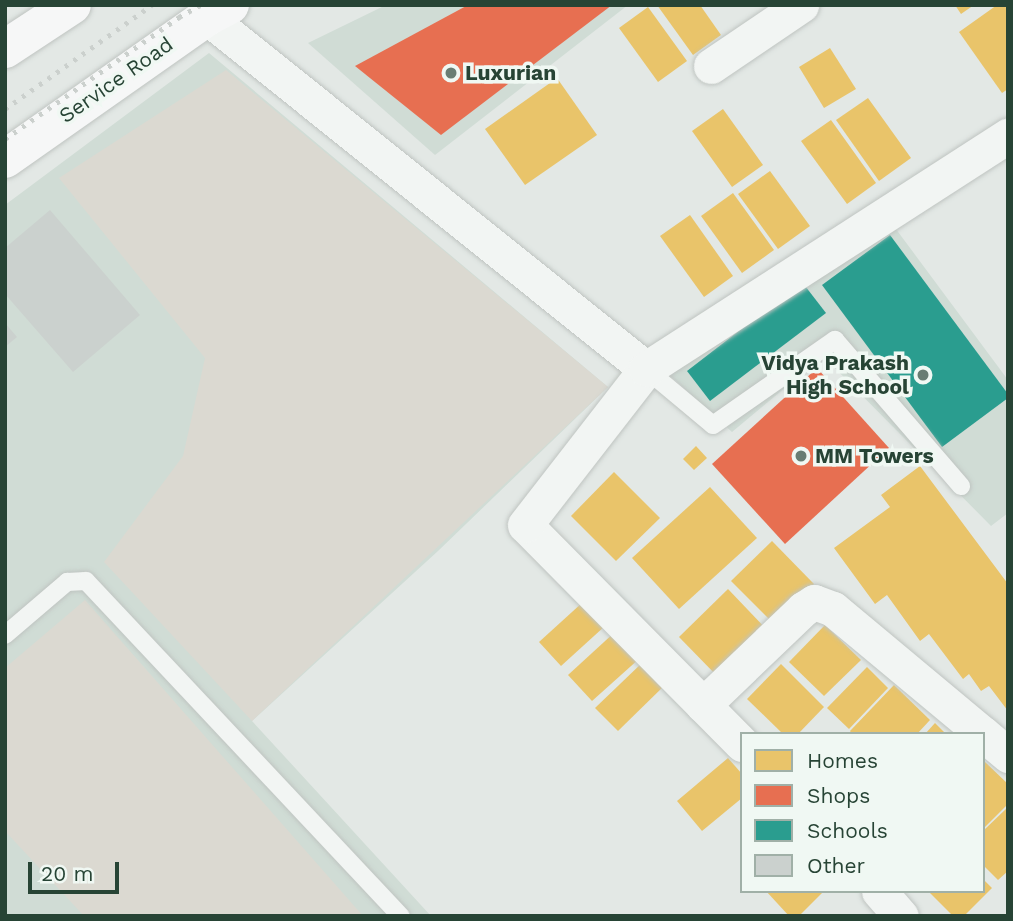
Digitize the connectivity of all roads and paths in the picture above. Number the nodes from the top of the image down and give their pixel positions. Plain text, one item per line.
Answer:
1 (72, 5) edge
2 (801, 5) edge
3 (219, 11) edge
4 (5, 49) edge
5 (710, 66) dead end
6 (1008, 136) edge
7 (5, 159) edge
8 (646, 369) junction
9 (961, 486) dead end
10 (5, 635) edge
11 (703, 705) junction
12 (981, 732) edge
13 (985, 736) edge
14 (740, 742) edge
15 (1008, 755) edge
16 (881, 893) edge
17 (401, 916) edge
18 (901, 916) edge

1 - 4 main road
2 - 5 street
3 - 7 main road, Service Road
3 - 8 street
6 - 8 street
8 - 9 lane
8 - 11 street
10 - 17 lane
11 - 12 street
11 - 14 street
13 - 15 street
16 - 18 street

